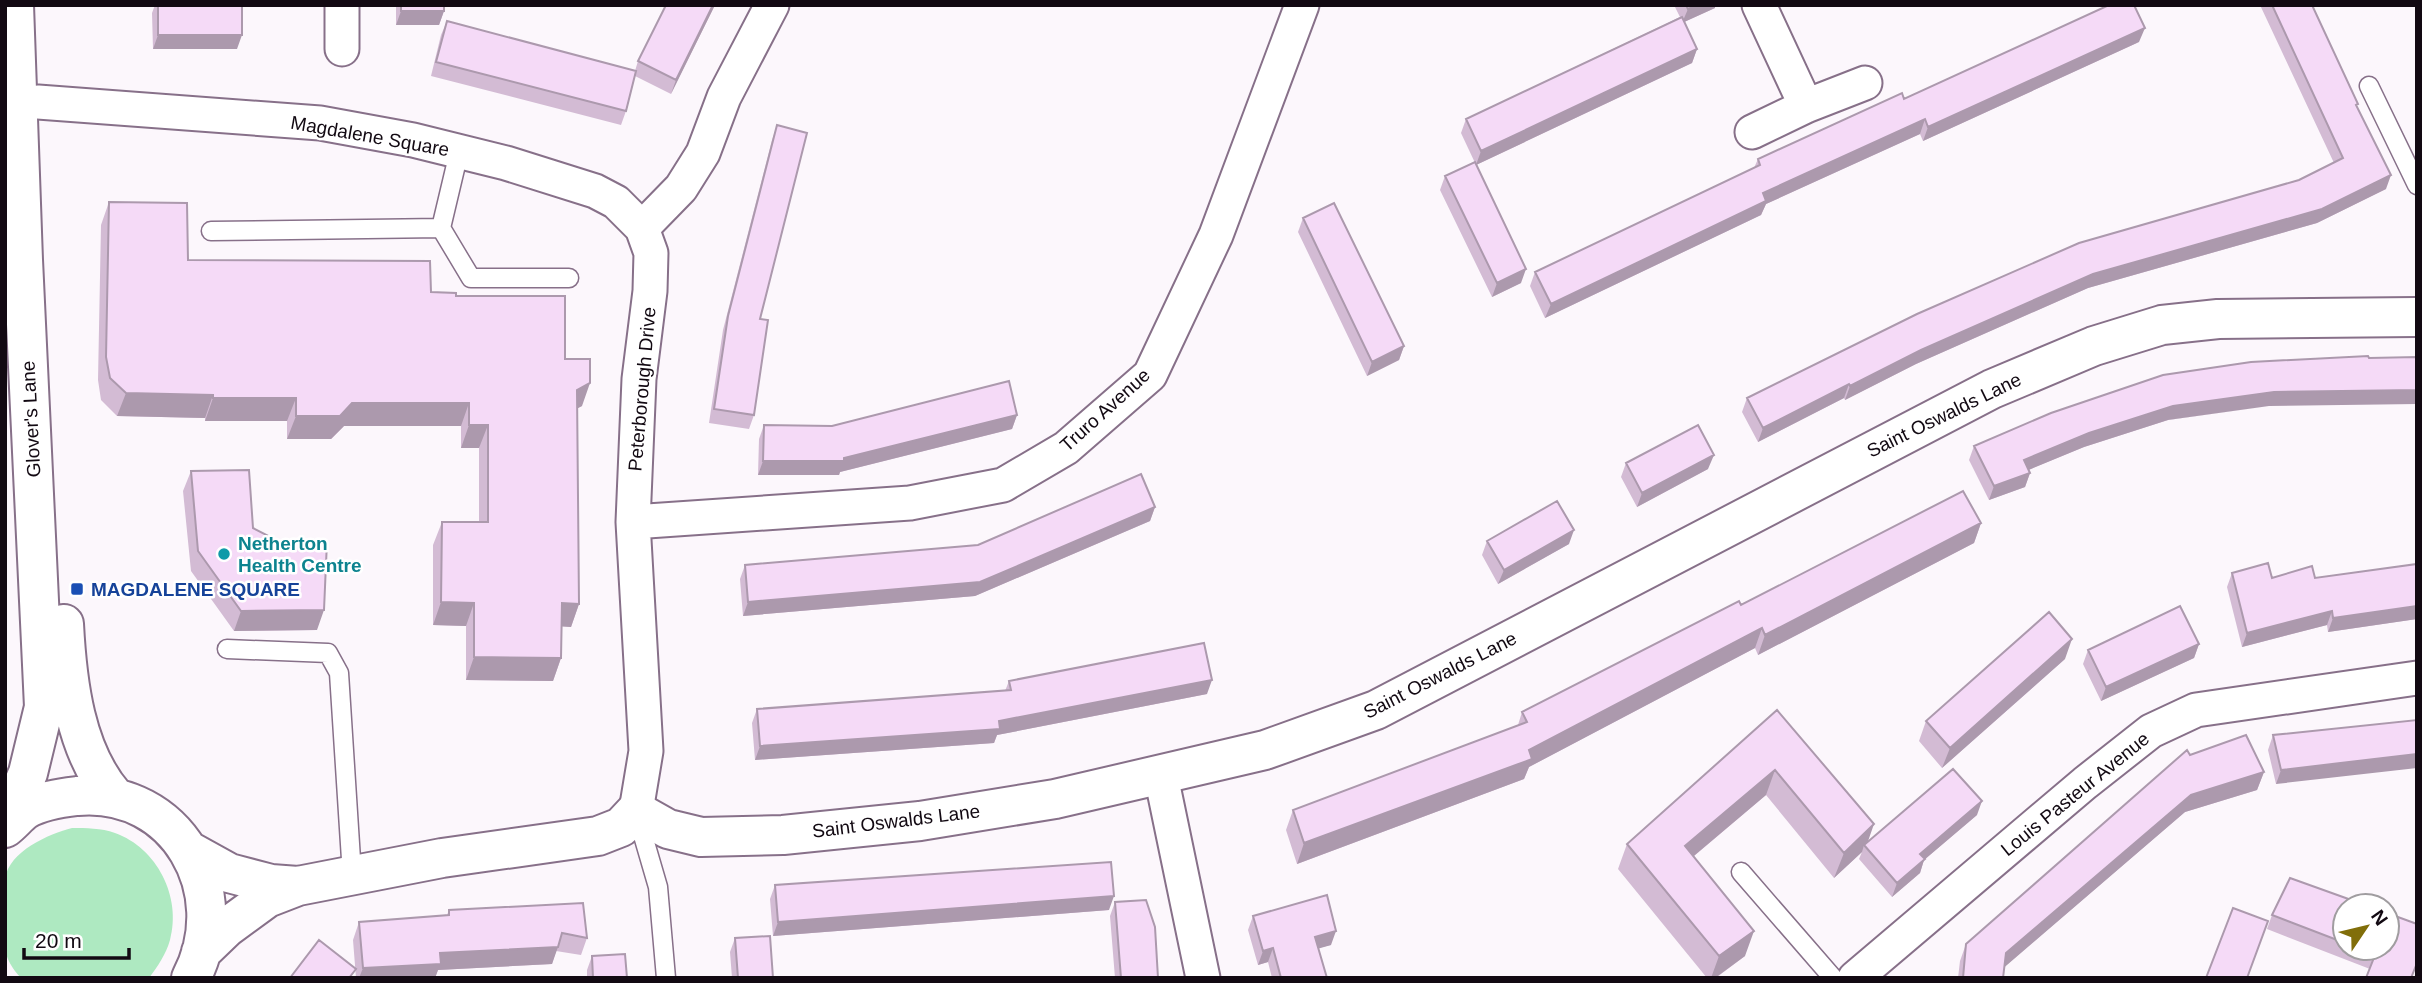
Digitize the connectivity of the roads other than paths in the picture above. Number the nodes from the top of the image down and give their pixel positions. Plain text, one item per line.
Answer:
1 (14, 5) edge
2 (37, 5) edge
3 (342, 5) edge
4 (772, 5) edge
5 (1302, 5) edge
6 (1759, 5) edge
7 (342, 49) dead end
8 (1865, 83) dead end
9 (2369, 86) dead end
10 (37, 102) junction
11 (1806, 106) junction
12 (1752, 132) dead end
13 (459, 152) junction
14 (2417, 185) edge
15 (441, 228) junction
16 (642, 228) junction
17 (211, 231) dead end
18 (569, 278) dead end
19 (2417, 317) edge
20 (633, 522) junction
21 (227, 649) dead end
22 (2417, 678) edge
23 (1161, 776) junction
24 (114, 796) junction
25 (636, 811) junction
26 (5, 827) edge
27 (191, 852) junction
28 (1741, 872) dead end
29 (352, 876) junction
30 (298, 886) junction
31 (196, 965) edge
32 (666, 978) edge
33 (1203, 978) edge
34 (1833, 978) edge
35 (1855, 978) edge

1 - 26 street, Glover's Lane
2 - 10 street, Glover's Lane
3 - 7 street
4 - 16 street
5 - 20 street, Truro Avenue
6 - 11 street
8 - 11 street
9 - 14 lane
10 - 13 street, Magdalene Square
10 - 24 street, Glover's Lane
11 - 12 street
13 - 15 lane
13 - 16 street, Magdalene Square
15 - 17 lane
15 - 18 lane
16 - 20 street, Peterborough Drive
19 - 23 street, Saint Oswalds Lane
20 - 25 street, Peterborough Drive
21 - 29 lane
22 - 35 street, Louis Pasteur Avenue
23 - 25 street, Saint Oswalds Lane
23 - 33 street
24 - 26 street
24 - 27 street
25 - 29 street
25 - 32 lane
27 - 30 street
27 - 31 street
28 - 34 lane
29 - 30 street
30 - 31 street

